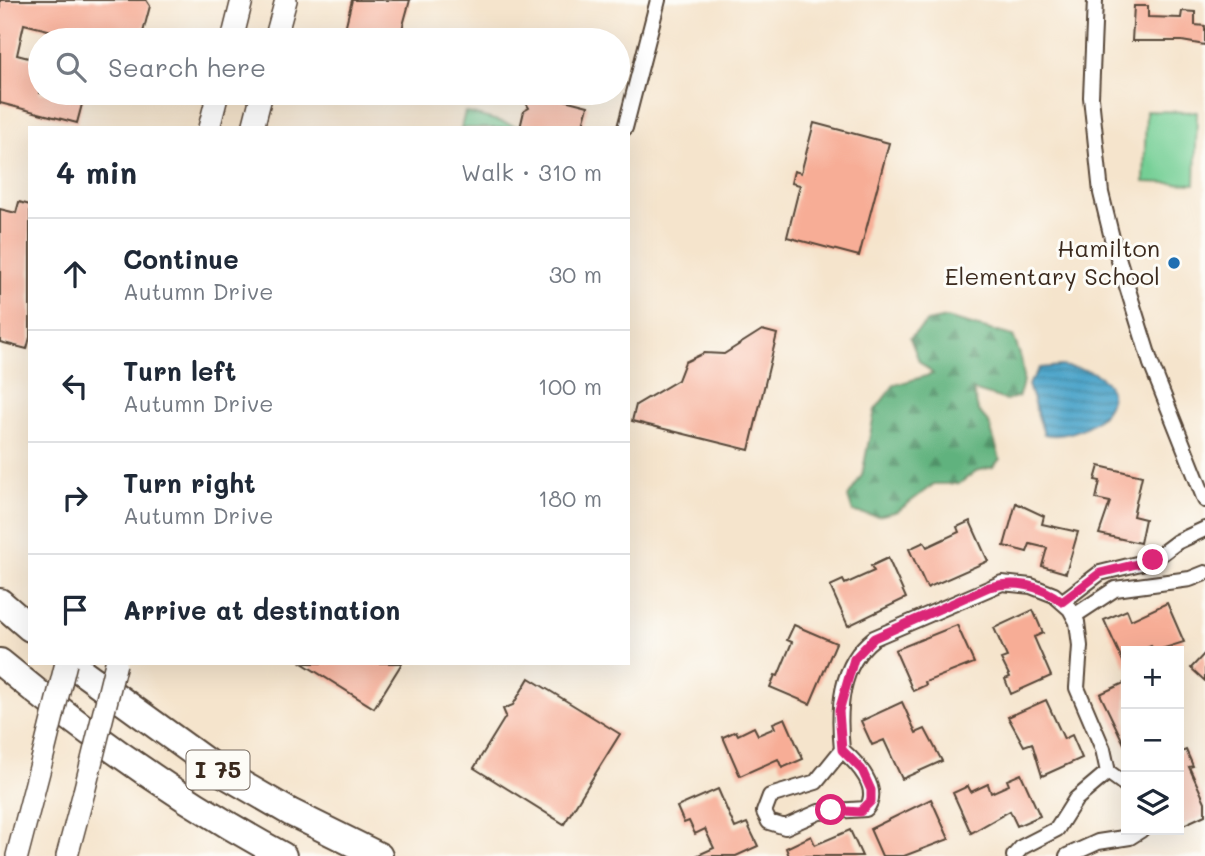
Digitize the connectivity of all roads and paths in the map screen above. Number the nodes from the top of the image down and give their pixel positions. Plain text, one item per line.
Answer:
1 (242, 0) edge
2 (286, 0) edge
3 (658, 0) edge
4 (1095, 0) edge
5 (235, 28) edge
6 (278, 28) edge
7 (216, 105) edge
8 (259, 105) edge
9 (214, 124) edge
10 (254, 126) edge
11 (626, 126) edge
12 (1205, 500) edge
13 (1205, 529) edge
14 (1205, 573) edge
15 (0, 602) edge
16 (1069, 609) junction
17 (28, 626) edge
18 (0, 662) edge
19 (67, 665) edge
20 (71, 665) edge
21 (116, 665) edge
22 (842, 750) junction
23 (1108, 772) junction
24 (1121, 781) edge
25 (1133, 835) edge
26 (17, 856) edge
27 (66, 856) edge
28 (283, 856) edge
29 (379, 856) edge
30 (1014, 856) edge
31 (1067, 856) edge

1 - 5 main road
2 - 6 main road
3 - 11 street
4 - 12 street
7 - 9 main road
8 - 10 main road
13 - 16 street
14 - 16 street
15 - 17 highway
16 - 22 street
16 - 23 street
18 - 28 highway, I 75
19 - 26 main road, bridge
20 - 29 highway, I 75
21 - 27 main road, bridge
22 - 22 street
23 - 24 street
23 - 30 street
25 - 31 street

